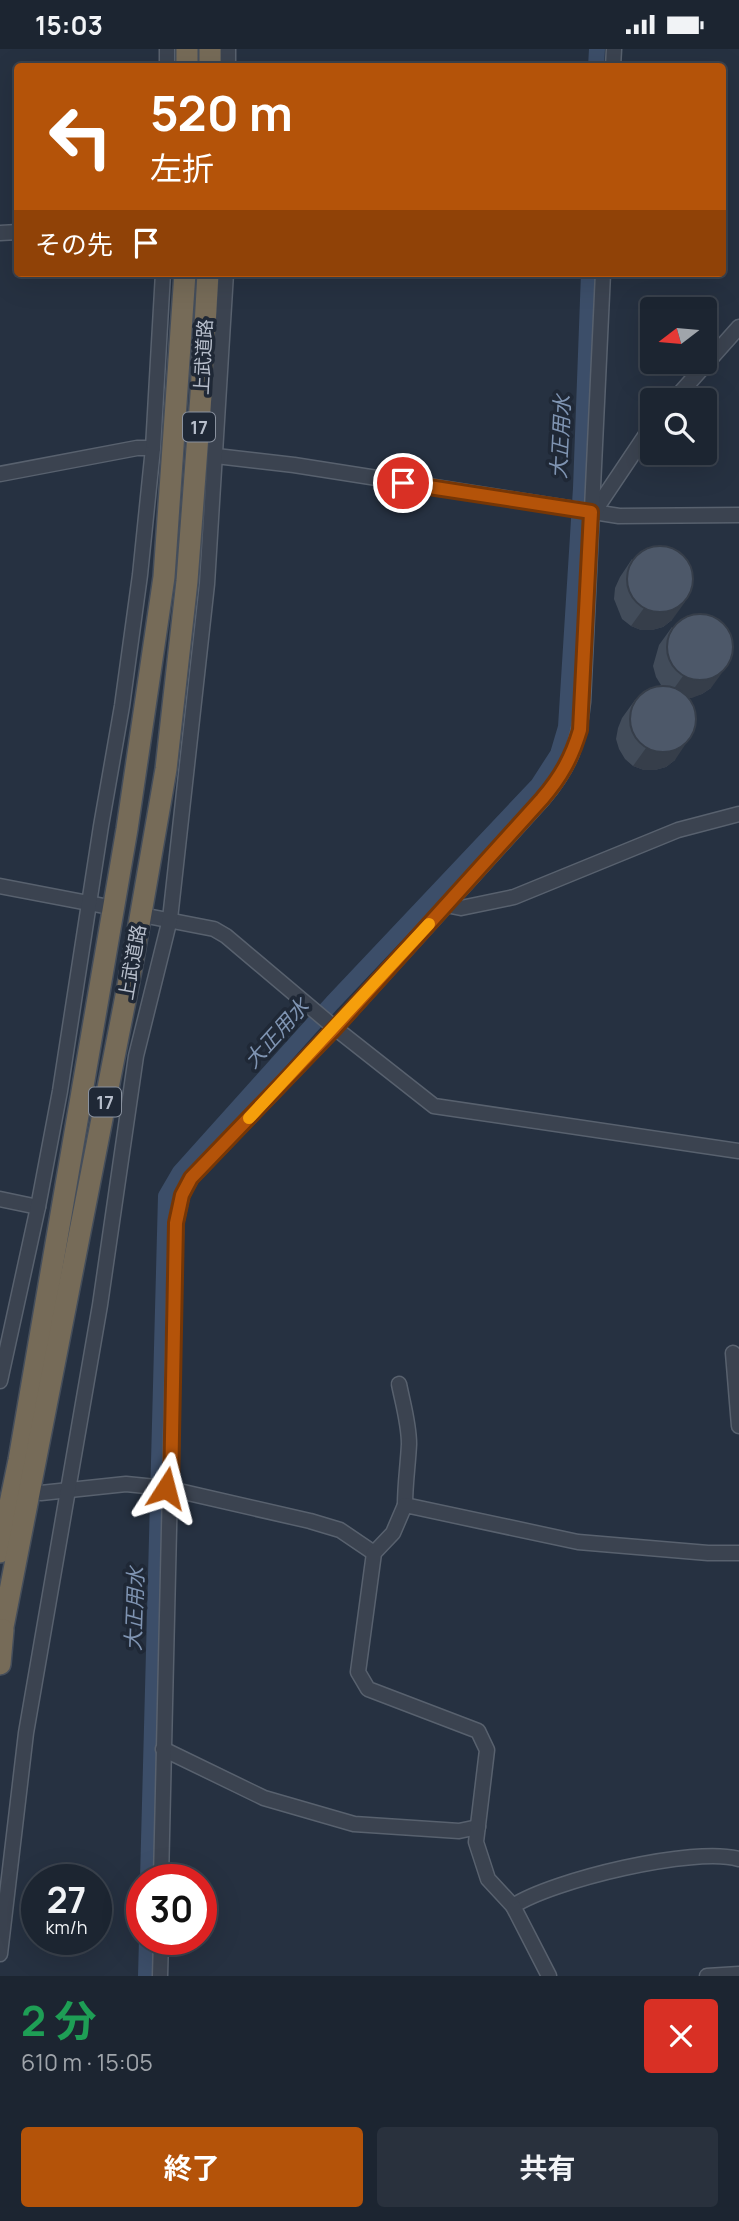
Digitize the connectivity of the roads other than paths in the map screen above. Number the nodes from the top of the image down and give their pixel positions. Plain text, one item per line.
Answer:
1 (163, 277) edge
2 (185, 277) edge
3 (208, 277) edge
4 (226, 277) edge
5 (603, 277) edge
6 (739, 327) edge
7 (685, 388) edge
8 (640, 442) edge
9 (153, 448) junction
10 (215, 456) junction
11 (0, 474) edge
12 (591, 511) junction
13 (739, 515) edge
14 (739, 814) edge
15 (0, 886) edge
16 (97, 905) junction
17 (446, 905) junction
18 (147, 916) dead end
19 (170, 919) junction
20 (332, 1025) junction
21 (739, 1151) edge
22 (0, 1199) edge
23 (38, 1207) junction
24 (733, 1353) dead end
25 (0, 1381) edge
26 (399, 1384) dead end
27 (739, 1426) edge
28 (169, 1488) junction
29 (69, 1490) junction
30 (41, 1493) dead end
31 (405, 1505) junction
32 (0, 1552) edge
33 (374, 1553) junction
34 (739, 1553) edge
35 (4, 1621) junction
36 (0, 1642) edge
37 (0, 1664) edge
38 (163, 1749) junction
39 (478, 1827) junction
40 (739, 1859) edge
41 (161, 1864) edge
42 (513, 1906) junction
43 (0, 1954) edge
44 (161, 1955) edge
45 (739, 1974) edge
46 (160, 1976) edge
47 (549, 1976) edge
48 (707, 1976) edge

1 - 9 street
2 - 32 highway, 上武道路 / 17
3 - 35 highway, 上武道路 / 17
4 - 10 street
5 - 12 street
6 - 7 street
8 - 12 street
9 - 11 street
9 - 16 street
10 - 12 street
10 - 19 street
12 - 13 street
12 - 17 street
14 - 17 street
15 - 16 street
16 - 23 street
17 - 20 street
18 - 19 street
19 - 20 street
19 - 29 street
20 - 21 street
20 - 28 street
22 - 23 street
23 - 25 street
24 - 27 street
26 - 31 street
28 - 29 street
28 - 33 street
28 - 38 street
29 - 30 street
29 - 43 street
31 - 33 street
31 - 34 street
33 - 39 street
35 - 36 highway, 上武道路 / 17
35 - 37 highway, 17
38 - 39 street
38 - 41 street
39 - 42 street
40 - 42 street
42 - 47 street
44 - 46 street
45 - 48 street

